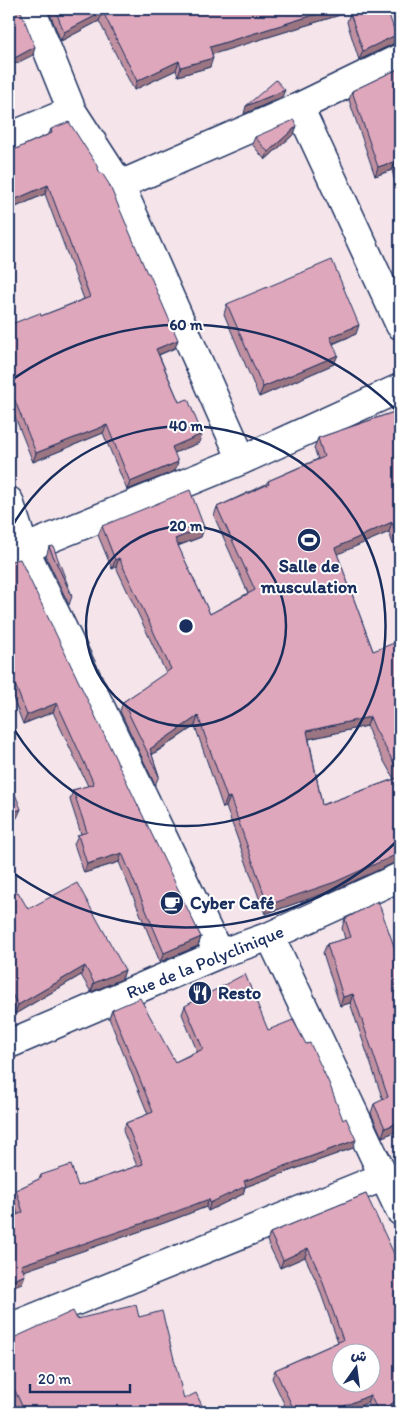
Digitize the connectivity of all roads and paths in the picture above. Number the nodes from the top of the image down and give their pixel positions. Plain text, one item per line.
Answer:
1 (31, 9) edge
2 (400, 58) edge
3 (299, 107) junction
4 (72, 111) junction
5 (9, 137) edge
6 (120, 185) junction
7 (400, 325) edge
8 (400, 388) edge
9 (242, 460) junction
10 (9, 501) edge
11 (17, 552) edge
12 (400, 877) edge
13 (270, 936) junction
14 (219, 954) junction
15 (9, 1044) edge
16 (385, 1176) junction
17 (400, 1210) edge
18 (9, 1328) edge

1 - 4 street
2 - 3 street
3 - 6 street
3 - 7 street
4 - 5 street
4 - 6 street
6 - 9 street
8 - 9 street
9 - 11 street
10 - 11 street
11 - 14 street
12 - 13 street, Rue de la Polyclinique
13 - 14 street, Rue de la Polyclinique
13 - 16 street
14 - 15 street, Rue de la Polyclinique
16 - 17 street
16 - 18 street

